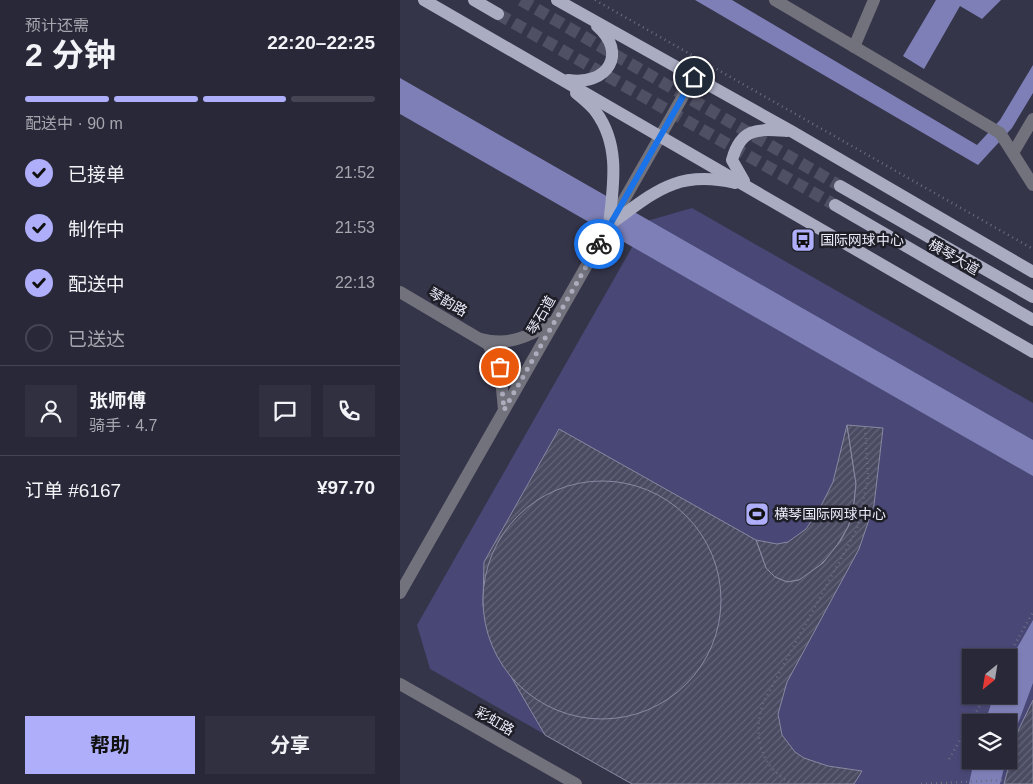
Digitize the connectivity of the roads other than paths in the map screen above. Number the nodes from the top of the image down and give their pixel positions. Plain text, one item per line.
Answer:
1 (424, 0) edge
2 (474, 0) edge
3 (557, 0) edge
4 (775, 0) edge
5 (874, 0) edge
6 (498, 14) tunnel mouth
7 (586, 16) junction
8 (854, 47) junction
9 (694, 77) junction
10 (562, 79) junction
11 (1033, 119) edge
12 (791, 131) junction
13 (660, 136) junction
14 (1013, 153) junction
15 (747, 185) junction
16 (840, 186) tunnel mouth
17 (1033, 186) edge
18 (835, 205) tunnel mouth
19 (609, 225) junction
20 (1031, 270) edge
21 (400, 292) edge
22 (1033, 297) edge
23 (1033, 320) edge
24 (554, 322) junction
25 (481, 338) junction
26 (1033, 352) edge
27 (504, 410) junction
28 (400, 593) edge
29 (400, 684) edge
30 (576, 784) edge

1 - 10 main road
2 - 6 main road
3 - 7 main road
4 - 8 street
5 - 8 street
7 - 9 main road
7 - 10 main road
8 - 14 street
9 - 12 main road
9 - 13 street, 琴石道
10 - 13 main road
10 - 19 main road
11 - 14 street
12 - 15 main road
12 - 20 main road
13 - 15 main road
13 - 19 street, 琴石道
14 - 17 street
15 - 19 main road
15 - 26 main road
16 - 22 main road, 横琴大道
18 - 23 main road, 横琴大道
19 - 24 street, 琴石道
21 - 25 street, 琴韵路
24 - 25 street, 琴韵路
24 - 27 street, 琴石道
25 - 27 street, 琴韵路
27 - 28 street, 琴石道
29 - 30 street, 彩虹路

